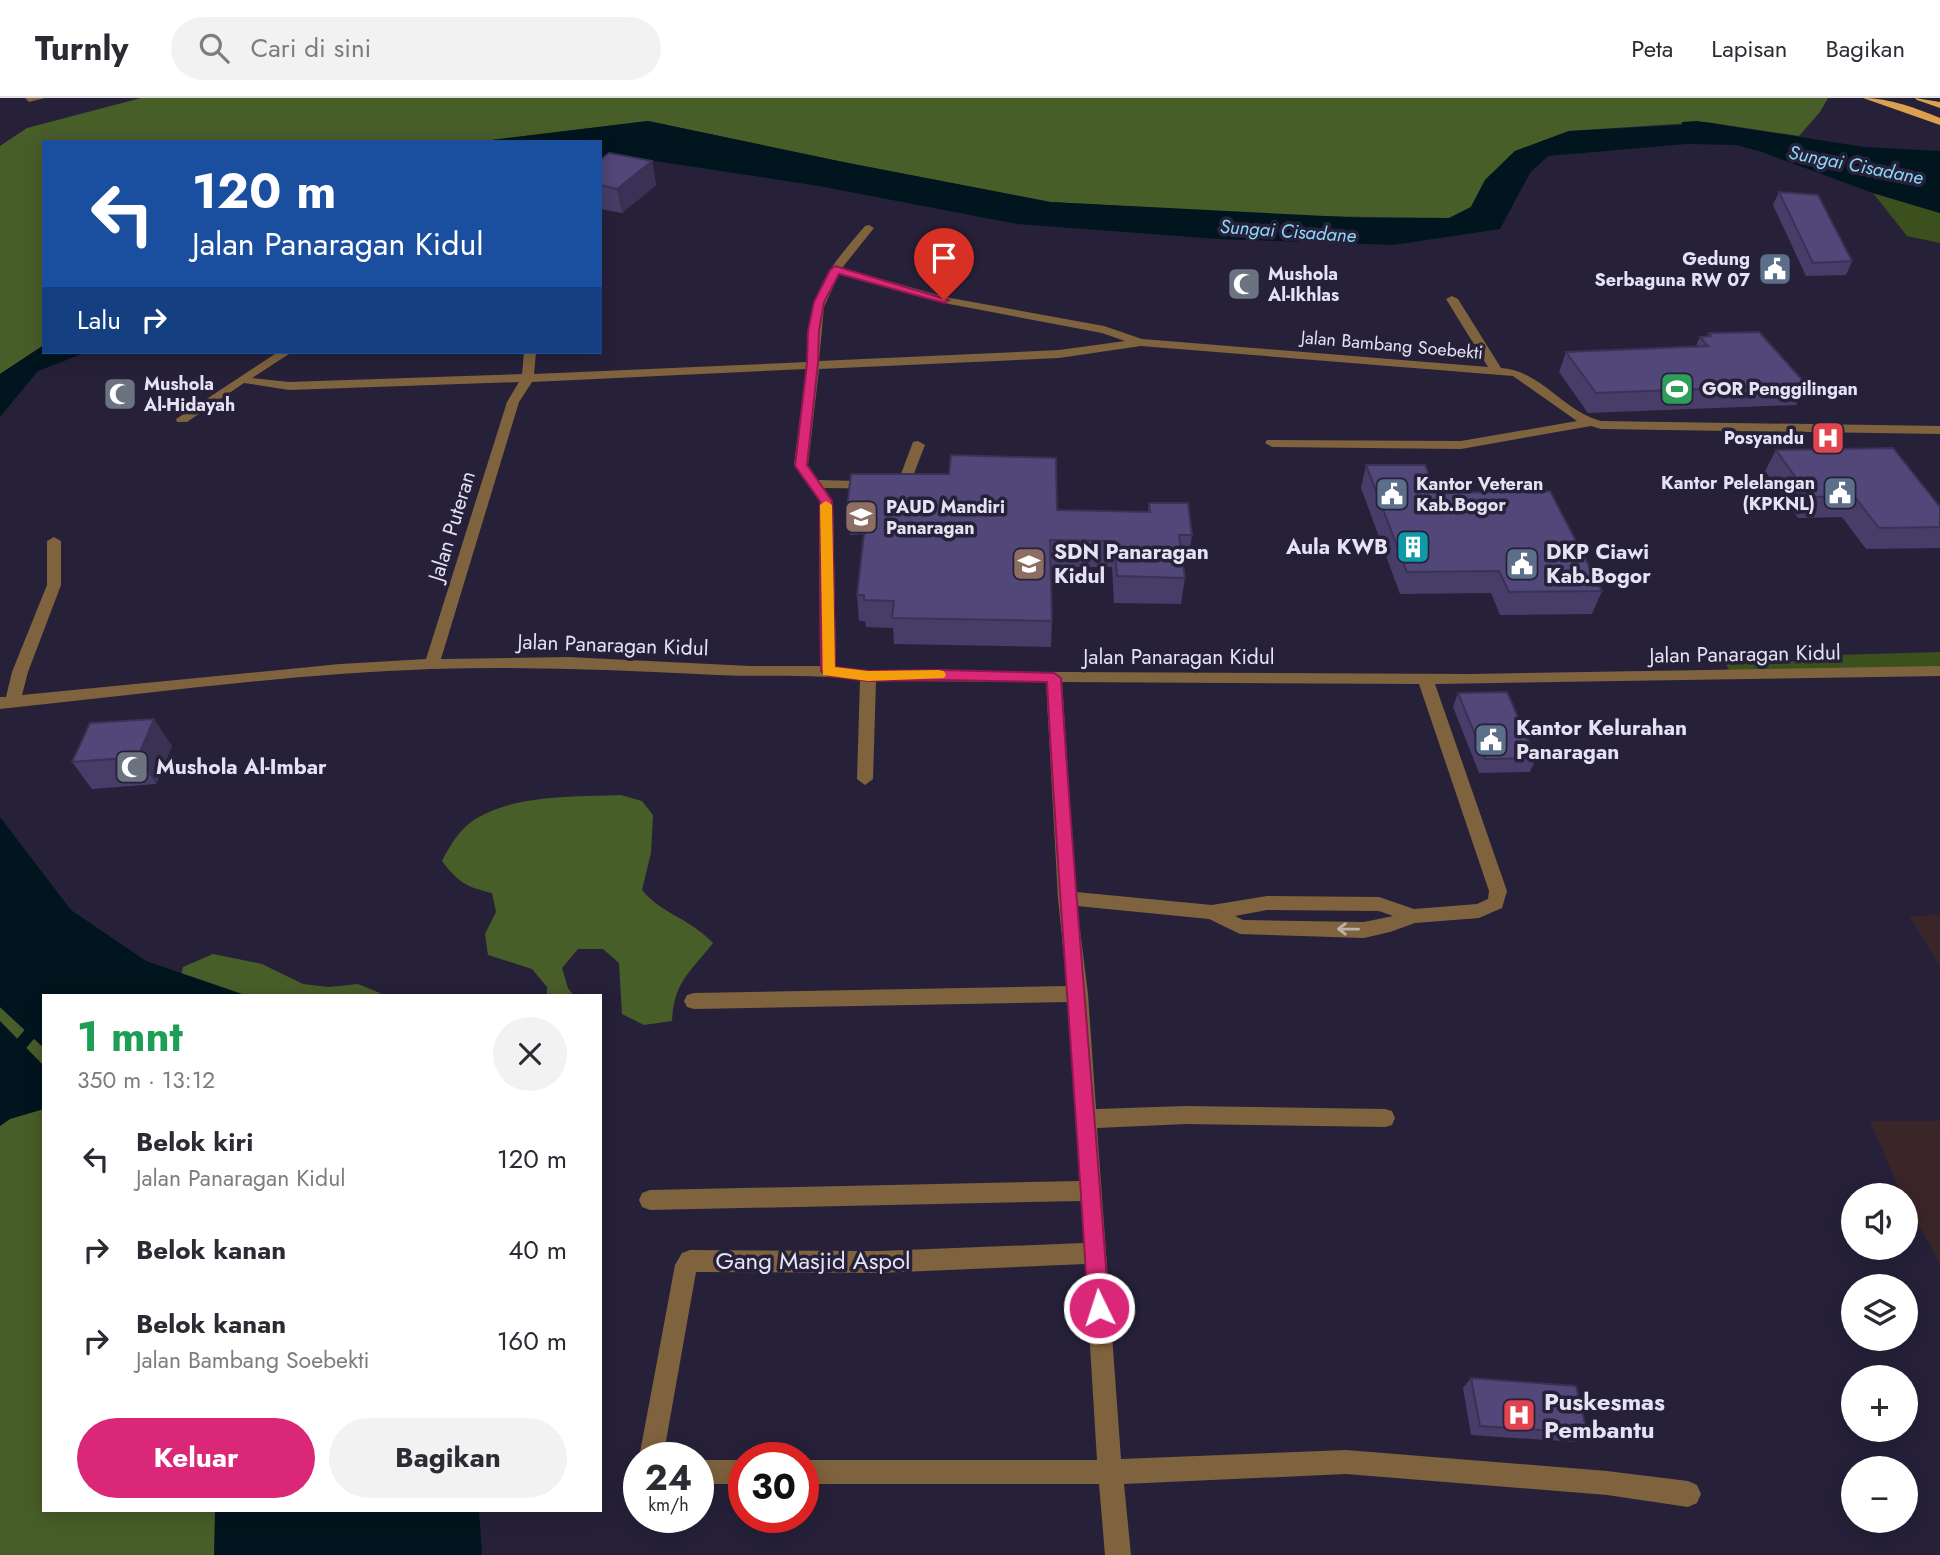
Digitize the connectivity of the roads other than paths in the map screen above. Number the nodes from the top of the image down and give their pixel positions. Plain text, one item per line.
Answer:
1 (40, 98) edge
2 (1868, 98) edge
3 (1920, 98) edge
4 (29, 99) edge
5 (1940, 105) edge
6 (1940, 122) edge
7 (869, 229) dead end
8 (835, 270) junction
9 (1452, 299) dead end
10 (1141, 342) junction
11 (283, 354) edge
12 (530, 354) edge
13 (813, 363) junction
14 (1497, 371) junction
15 (528, 378) junction
16 (242, 379) junction
17 (182, 419) dead end
18 (1589, 423) junction
19 (1940, 430) edge
20 (1272, 443) dead end
21 (918, 445) dead end
22 (813, 484) junction
23 (54, 541) dead end
24 (432, 664) junction
25 (828, 671) junction
26 (1940, 671) edge
27 (868, 676) junction
28 (1054, 678) junction
29 (1425, 678) junction
30 (6, 702) edge
31 (865, 779) dead end
32 (1067, 898) junction
33 (1212, 912) junction
34 (1414, 916) junction
35 (1078, 994) junction
36 (694, 1001) dead end
37 (1385, 1118) dead end
38 (1086, 1119) junction
39 (1090, 1191) junction
40 (650, 1200) dead end
41 (1095, 1254) junction
42 (654, 1442) edge
43 (819, 1472) edge
44 (1110, 1472) junction
45 (1688, 1494) dead end
46 (1118, 1555) edge

1 - 4 street
2 - 6 main road
3 - 5 main road
7 - 8 street
8 - 10 street, Jalan Bambang Soebekti
8 - 13 street
9 - 14 street
10 - 13 street
10 - 14 street, Jalan Bambang Soebekti
11 - 16 street
12 - 15 street
13 - 15 street
13 - 22 street
14 - 18 street, Jalan Bambang Soebekti
15 - 16 street
15 - 24 street, Jalan Puteran
16 - 17 street
18 - 19 street
18 - 20 street
21 - 22 street
22 - 25 street
23 - 30 street
24 - 25 street, Jalan Panaragan Kidul
24 - 30 street, Jalan Panaragan Kidul
25 - 27 street, Jalan Panaragan Kidul
26 - 29 street, Jalan Panaragan Kidul
27 - 28 street, Jalan Panaragan Kidul
27 - 31 street
28 - 29 street, Jalan Panaragan Kidul
28 - 32 street
29 - 34 street
32 - 33 street
32 - 35 street
33 - 34 street
34 -> 33 street
35 - 36 street
35 - 38 street
37 - 38 street
38 - 39 street
39 - 40 street
39 - 41 street
41 - 42 street, Gang Masjid Aspol
41 - 44 street
43 - 44 street
44 - 45 street
44 - 46 street

